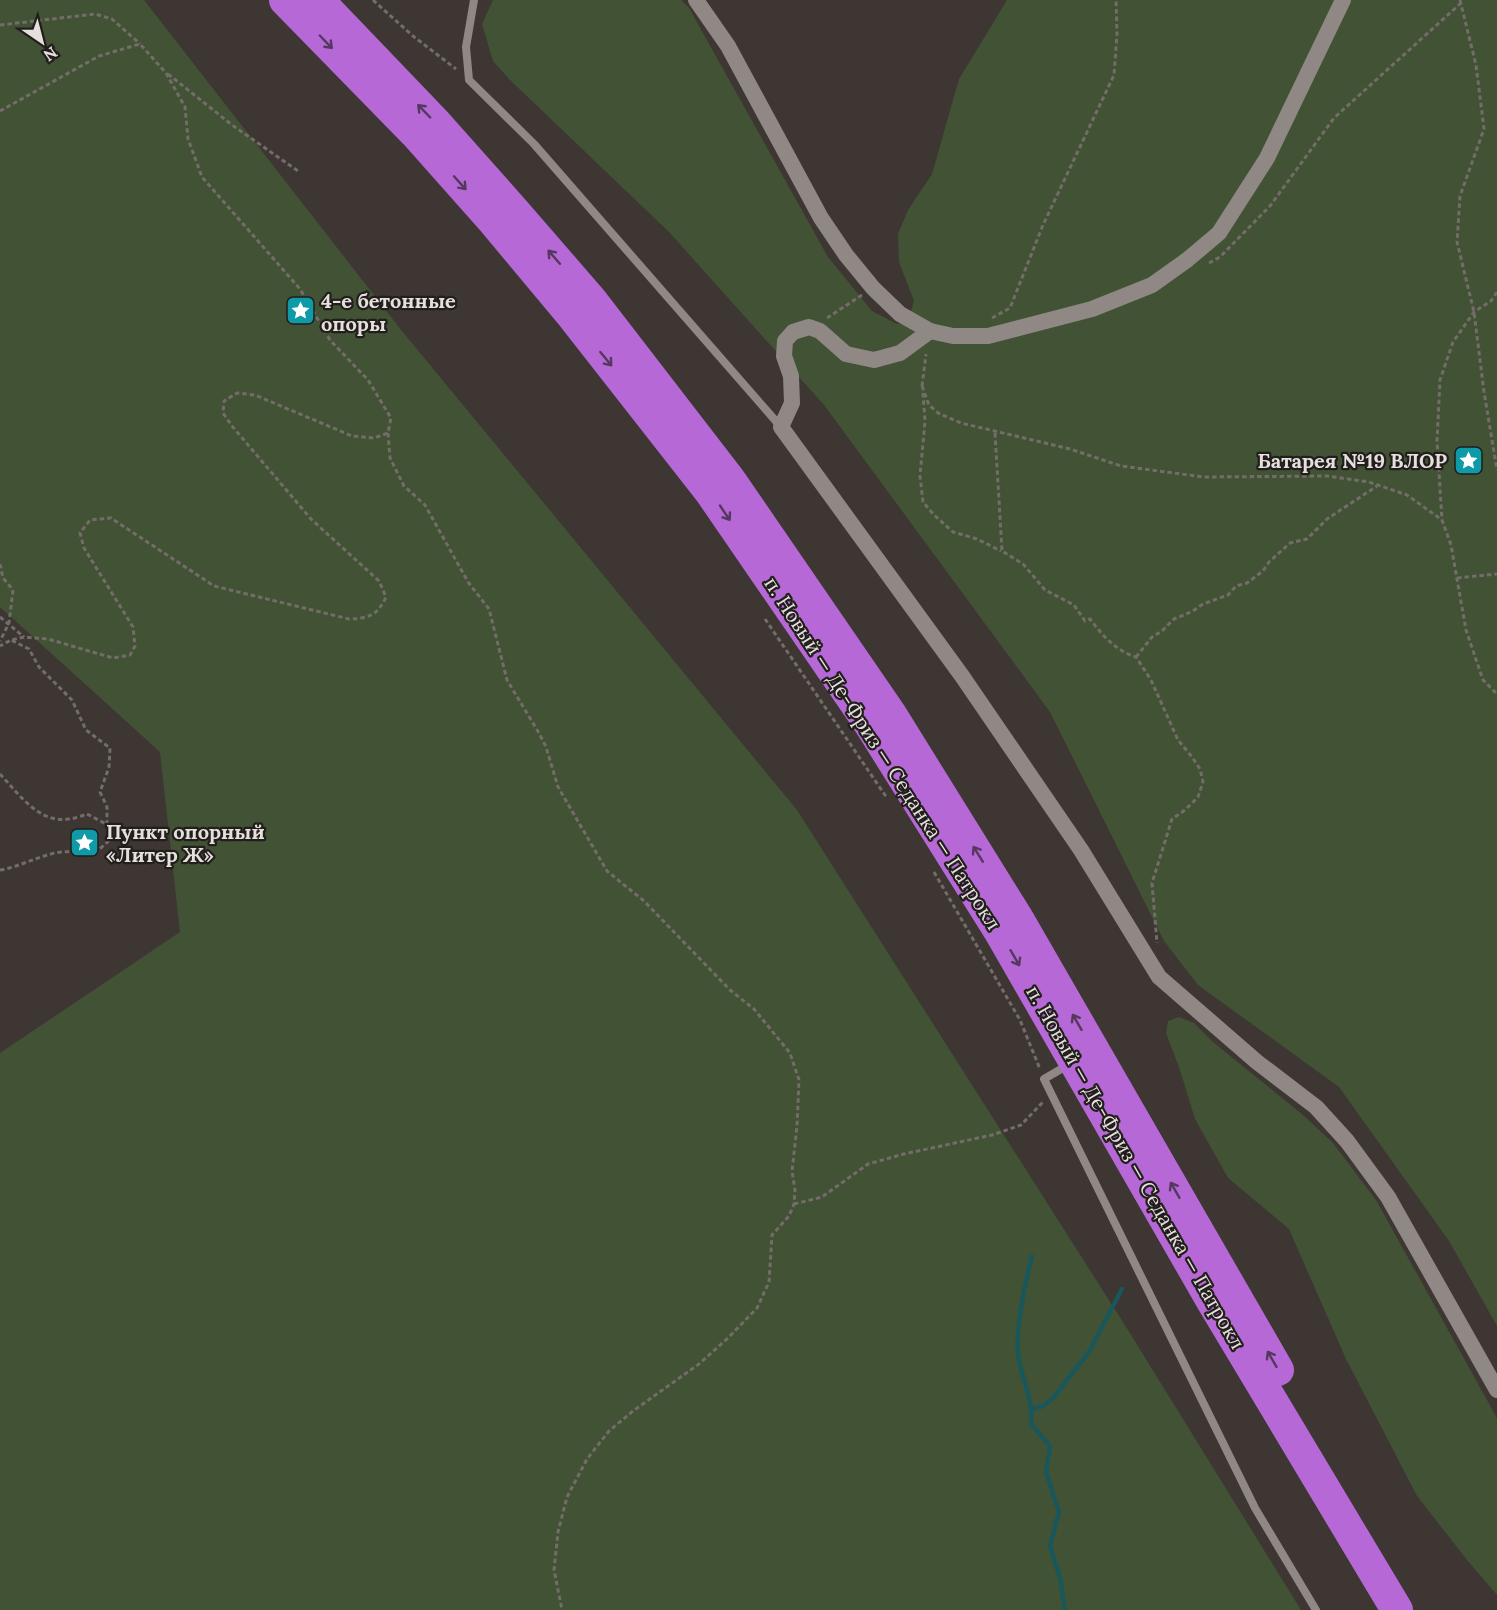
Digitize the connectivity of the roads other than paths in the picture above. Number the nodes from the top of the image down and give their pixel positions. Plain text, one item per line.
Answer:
1 (285, 0) edge
2 (318, 0) edge
3 (474, 0) edge
4 (696, 0) edge
5 (1343, 0) edge
6 (930, 332) junction
7 (781, 427) junction
8 (1068, 1065) dead end
9 (1497, 1390) edge
10 (1316, 1610) edge
11 (1397, 1610) edge
12 (1417, 1610) edge

1 -> 11 highway, п. Новый — Де-Фриз — Седанка — Патрокл
12 -> 2 highway, п. Новый — Де-Фриз — Седанка — Патрокл
3 - 7 lane
4 - 6 street
5 - 6 street
6 - 7 street
7 - 9 street
8 - 10 lane

